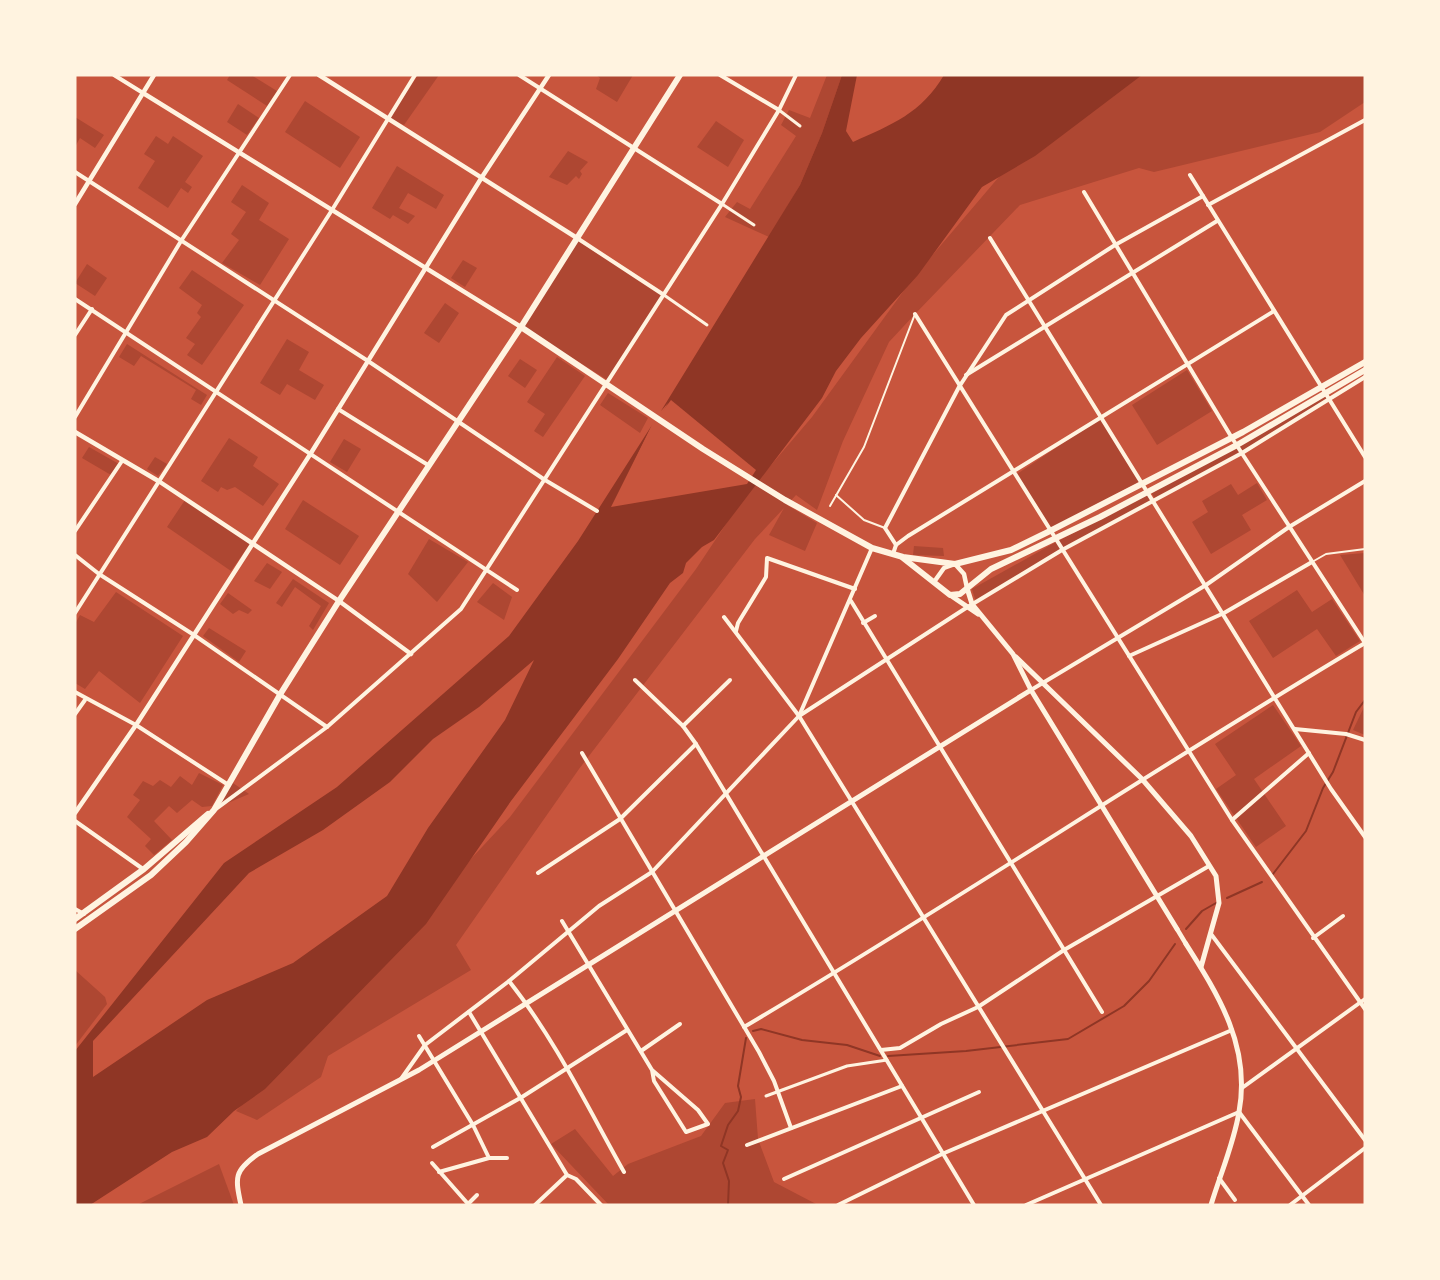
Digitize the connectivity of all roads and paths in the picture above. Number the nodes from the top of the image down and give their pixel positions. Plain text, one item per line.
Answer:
1 (114, 75) edge
2 (154, 75) edge
3 (290, 75) edge
4 (319, 75) edge
5 (415, 75) edge
6 (519, 75) edge
7 (549, 75) edge
8 (680, 75) edge
9 (720, 75) edge
10 (796, 75) edge
11 (541, 89) junction
12 (143, 93) junction
13 (779, 110) junction
14 (387, 118) junction
15 (1365, 120) edge
16 (800, 126) dead end
17 (634, 148) junction
18 (239, 151) junction
19 (75, 172) edge
20 (1190, 175) dead end
21 (482, 177) junction
22 (89, 182) junction
23 (1084, 192) dead end
24 (1203, 196) junction
25 (75, 204) edge
26 (722, 204) junction
27 (1208, 205) junction
28 (332, 210) junction
29 (1218, 221) junction
30 (754, 225) dead end
31 (577, 238) junction
32 (990, 238) dead end
33 (181, 241) junction
34 (1115, 245) junction
35 (428, 268) junction
36 (1132, 273) junction
37 (664, 295) junction
38 (75, 299) edge
39 (1028, 299) junction
40 (273, 300) junction
41 (92, 309) junction
42 (1274, 311) junction
43 (915, 314) joint
44 (707, 324) dead end
45 (521, 327) junction
46 (1046, 328) junction
47 (127, 333) junction
48 (75, 335) edge
49 (368, 361) junction
50 (1189, 362) junction
51 (1365, 365) edge
52 (966, 375) junction
53 (1365, 377) edge
54 (607, 385) junction
55 (959, 387) junction
56 (216, 393) junction
57 (1326, 393) junction
58 (338, 409) junction
59 (1102, 416) junction
60 (75, 417) edge
61 (459, 422) junction
62 (75, 432) edge
63 (1232, 438) junction
64 (1237, 445) junction
65 (311, 453) junction
66 (1242, 453) junction
67 (1365, 457) edge
68 (122, 461) junction
69 (428, 465) junction
70 (1014, 471) junction
71 (545, 480) junction
72 (1365, 481) edge
73 (160, 482) junction
74 (1144, 483) junction
75 (1149, 491) junction
76 (836, 495) junction
77 (1154, 500) junction
78 (830, 506) dead end
79 (398, 511) junction
80 (597, 511) dead end
81 (1289, 527) junction
82 (885, 528) junction
83 (75, 531) edge
84 (1050, 531) junction
85 (1055, 538) junction
86 (253, 544) junction
87 (896, 545) junction
88 (872, 548) junction
89 (1365, 549) edge
90 (1062, 550) junction
91 (893, 554) junction
92 (75, 555) edge
93 (903, 557) junction
94 (1312, 562) junction
95 (955, 564) junction
96 (488, 572) junction
97 (99, 574) junction
98 (934, 582) junction
99 (1206, 585) junction
100 (967, 588) junction
101 (855, 589) junction
102 (517, 590) dead end
103 (950, 595) junction
104 (339, 601) junction
105 (850, 601) junction
106 (972, 604) junction
107 (966, 608) junction
108 (75, 613) edge
109 (1224, 613) junction
110 (979, 615) junction
111 (874, 616) dead end
112 (724, 617) dead end
113 (863, 623) junction
114 (736, 632) junction
115 (194, 634) junction
116 (1118, 639) junction
117 (1365, 643) edge
118 (411, 654) junction
119 (1013, 654) junction
120 (1130, 656) junction
121 (885, 660) junction
122 (635, 680) dead end
123 (730, 680) dead end
124 (1044, 681) junction
125 (1032, 690) junction
126 (75, 692) edge
127 (280, 693) junction
128 (1275, 697) junction
129 (85, 700) junction
130 (75, 714) edge
131 (799, 716) junction
132 (136, 725) junction
133 (683, 726) junction
134 (327, 727) junction
135 (1295, 729) junction
136 (1365, 740) edge
137 (696, 744) junction
138 (939, 748) junction
139 (1188, 751) junction
140 (582, 753) dead end
141 (1309, 753) junction
142 (1142, 779) junction
143 (227, 784) junction
144 (725, 794) junction
145 (851, 801) junction
146 (1101, 805) junction
147 (214, 810) junction
148 (75, 813) edge
149 (620, 819) junction
150 (1232, 820) junction
151 (75, 821) edge
152 (1365, 837) edge
153 (761, 856) junction
154 (1010, 864) junction
155 (1209, 866) junction
156 (144, 869) junction
157 (652, 872) junction
158 (538, 873) dead end
159 (1157, 897) junction
160 (75, 909) edge
161 (675, 912) junction
162 (84, 914) junction
163 (1343, 916) dead end
164 (922, 918) junction
165 (75, 919) edge
166 (562, 921) dead end
167 (75, 929) edge
168 (1177, 929) joint
169 (567, 930) junction
170 (1210, 934) junction
171 (1313, 938) junction
172 (1186, 944) joint
173 (1064, 950) junction
174 (588, 966) junction
175 (1201, 967) junction
176 (833, 974) junction
177 (509, 981) junction
178 (1365, 999) edge
179 (526, 1003) junction
180 (1360, 1003) junction
181 (978, 1007) junction
182 (1365, 1009) edge
183 (469, 1012) junction
184 (1102, 1012) dead end
185 (680, 1024) dead end
186 (744, 1027) junction
187 (627, 1030) junction
188 (1232, 1030) junction
189 (481, 1032) junction
190 (418, 1036) dead end
191 (425, 1045) junction
192 (1297, 1049) junction
193 (881, 1050) junction
194 (640, 1051) junction
195 (435, 1060) junction
196 (887, 1060) junction
197 (567, 1069) junction
198 (652, 1070) junction
199 (399, 1082) junction
200 (902, 1086) junction
201 (1241, 1089) junction
202 (778, 1091) junction
203 (979, 1092) dead end
204 (766, 1096) dead end
205 (522, 1097) junction
206 (1043, 1112) junction
207 (1239, 1112) junction
208 (921, 1120) junction
209 (473, 1125) junction
210 (791, 1128) junction
211 (1365, 1140) edge
212 (747, 1145) dead end
213 (433, 1147) dead end
214 (1365, 1148) edge
215 (942, 1154) junction
216 (489, 1158) junction
217 (507, 1158) dead end
218 (432, 1163) dead end
219 (439, 1172) junction
220 (624, 1172) dead end
221 (567, 1175) junction
222 (1219, 1178) junction
223 (784, 1179) dead end
224 (1086, 1179) junction
225 (477, 1196) dead end
226 (1302, 1196) junction
227 (1235, 1200) dead end
228 (468, 1204) edge
229 (241, 1205) edge
230 (535, 1205) edge
231 (601, 1205) edge
232 (838, 1205) edge
233 (974, 1205) edge
234 (1026, 1205) edge
235 (1101, 1205) edge
236 (1210, 1205) edge
237 (1290, 1205) edge
238 (1309, 1205) edge

1 - 12 street
2 - 12 street
3 - 18 street
4 - 14 street
5 - 14 street
6 - 11 street
7 - 11 street
8 - 17 main road
9 - 13 street
10 - 13 street
11 - 17 street
11 - 21 street
12 - 18 street
12 - 22 street
13 - 16 street
13 - 26 street
14 - 21 street
14 - 28 street
15 - 27 street
17 - 26 street
17 - 31 main road
18 - 28 street
18 - 33 street
19 - 22 street
20 - 24 street
21 - 31 street
21 - 35 street
22 - 25 street
22 - 33 street
23 - 34 street
24 - 27 street
24 - 34 street
26 - 30 street
26 - 37 street
27 - 29 street
28 - 35 street
28 - 40 street
29 - 36 street
29 - 42 street
31 - 37 street
31 - 45 main road
32 - 39 street
33 - 40 street
33 - 47 street
34 - 36 street
34 - 39 street
35 - 45 street
35 - 49 street
36 - 46 street
36 - 50 street
37 - 44 street
37 - 54 street
38 - 41 street
39 - 46 street
39 - 52 street
40 - 49 street
40 - 56 street
41 - 47 street
41 - 48 street
42 - 50 street
42 - 57 street
43 - 55 street
43 - 76 lane
45 - 54 main road
45 - 61 main road
46 - 52 street
46 - 59 street
47 - 56 street
47 - 60 street
49 - 58 street
49 - 61 street
50 - 59 street
50 - 63 street
51 - 57 main road
52 - 55 street
53 - 57 street
54 - 71 street
54 - 88 main road
55 - 70 street
55 - 82 street
56 - 65 street
56 - 73 street
57 - 63 main road
57 - 64 main road
57 - 66 street
57 - 67 street
58 - 65 street
58 - 69 street
59 - 70 street
59 - 74 street
61 - 69 main road
61 - 71 street
62 - 68 street
63 - 64 street
63 - 74 main road
64 - 66 street
64 - 75 main road
65 - 79 street
65 - 86 street
66 - 77 street
66 - 81 street
68 - 73 street
68 - 83 street
69 - 79 main road
70 - 84 street
70 - 87 street
71 - 80 street
71 - 96 street
72 - 81 street
73 - 86 street
73 - 97 street
74 - 75 street
74 - 84 main road
75 - 77 street
75 - 85 main road
76 - 78 lane
76 - 82 lane
77 - 90 street
77 - 99 street
79 - 96 street
79 - 104 main road
81 - 94 street
81 - 99 street
82 - 87 street
84 - 85 street
84 - 95 main road
85 - 90 street
85 - 100 main road
86 - 104 street
86 - 115 street
87 - 91 street
88 - 91 main road
88 - 101 street
89 - 94 lane
90 - 106 street
90 - 116 street
91 - 93 main road
92 - 97 street
93 - 95 main road
93 - 98 main road
94 - 109 street
94 - 117 street
95 - 98 street
95 - 100 street
96 - 102 street
96 - 118 street
97 - 108 street
97 - 115 street
98 - 103 main road
99 - 109 street
99 - 116 street
100 - 103 main road
100 - 106 main road
101 - 105 street
101 - 114 street
103 - 107 main road
104 - 118 street
104 - 127 main road
105 - 113 street
105 - 131 street
106 - 107 street
106 - 110 main road
107 - 110 main road
107 - 121 street
109 - 120 street
109 - 128 street
110 - 119 main road
111 - 113 street
112 - 114 street
113 - 121 street
114 - 131 street
115 - 127 street
115 - 132 street
116 - 120 street
116 - 124 street
117 - 128 street
118 - 134 street
119 - 124 main road
119 - 125 main road
120 - 139 street
121 - 131 street
121 - 138 street
122 - 133 street
123 - 133 street
124 - 125 street
124 - 142 main road
125 - 138 main road
125 - 146 main road
126 - 129 street
127 - 134 street
127 - 143 main road
128 - 135 street
128 - 139 street
129 - 130 street
129 - 132 street
131 - 144 street
131 - 145 street
132 - 143 street
132 - 148 street
133 - 137 street
134 - 147 street
135 - 136 street
135 - 141 street
137 - 144 street
137 - 149 street
138 - 145 main road
138 - 154 street
139 - 142 street
139 - 150 street
140 - 149 street
141 - 150 street
141 - 152 street
142 - 146 street
142 - 155 main road
143 - 147 main road
144 - 153 street
144 - 157 street
145 - 153 main road
145 - 164 street
146 - 154 street
146 - 159 main road
147 - 156 main road
147 - 167 main road
149 - 157 street
149 - 158 street
150 - 171 street
151 - 156 street
153 - 161 main road
153 - 176 street
154 - 164 street
154 - 173 street
155 - 159 street
155 - 170 main road
156 - 162 main road
157 - 161 street
157 - 169 street
159 - 168 main road
159 - 173 street
160 - 162 street
161 - 174 main road
161 - 186 street
162 - 165 main road
163 - 171 street
164 - 176 street
164 - 181 street
166 - 169 street
168 - 172 street
169 - 174 street
169 - 177 street
170 - 175 main road
170 - 192 street
171 - 180 street
172 - 175 main road
173 - 181 street
173 - 184 street
174 - 179 main road
174 - 187 street
175 - 188 main road
176 - 186 street
176 - 193 street
177 - 179 street
177 - 183 street
178 - 180 street
179 - 189 main road
179 - 197 street
180 - 182 street
180 - 192 street
181 - 193 street
181 - 206 street
183 - 189 street
183 - 191 street
185 - 194 street
186 - 202 street
187 - 194 street
187 - 197 street
188 - 201 main road
188 - 206 street
189 - 195 main road
189 - 205 street
190 - 191 street
191 - 195 street
191 - 199 street
192 - 201 street
192 - 211 street
193 - 196 street
194 - 198 street
195 - 199 main road
195 - 209 street
196 - 200 street
196 - 202 street
197 - 205 street
197 - 220 street
198 - 198 street
199 - 229 main road
200 - 208 street
200 - 210 street
201 - 207 main road
202 - 204 street
202 - 210 street
203 - 208 street
205 - 209 street
205 - 221 street
206 - 215 street
206 - 224 street
207 - 222 main road
207 - 224 street
207 - 226 street
208 - 215 street
208 - 223 street
209 - 213 street
209 - 216 street
210 - 212 street
214 - 226 street
215 - 232 street
215 - 233 street
216 - 217 street
216 - 219 street
218 - 219 street
219 - 228 street
221 - 230 street
221 - 231 street
222 - 227 street
222 - 236 main road
224 - 234 street
224 - 235 street
225 - 228 street
226 - 237 street
226 - 238 street

